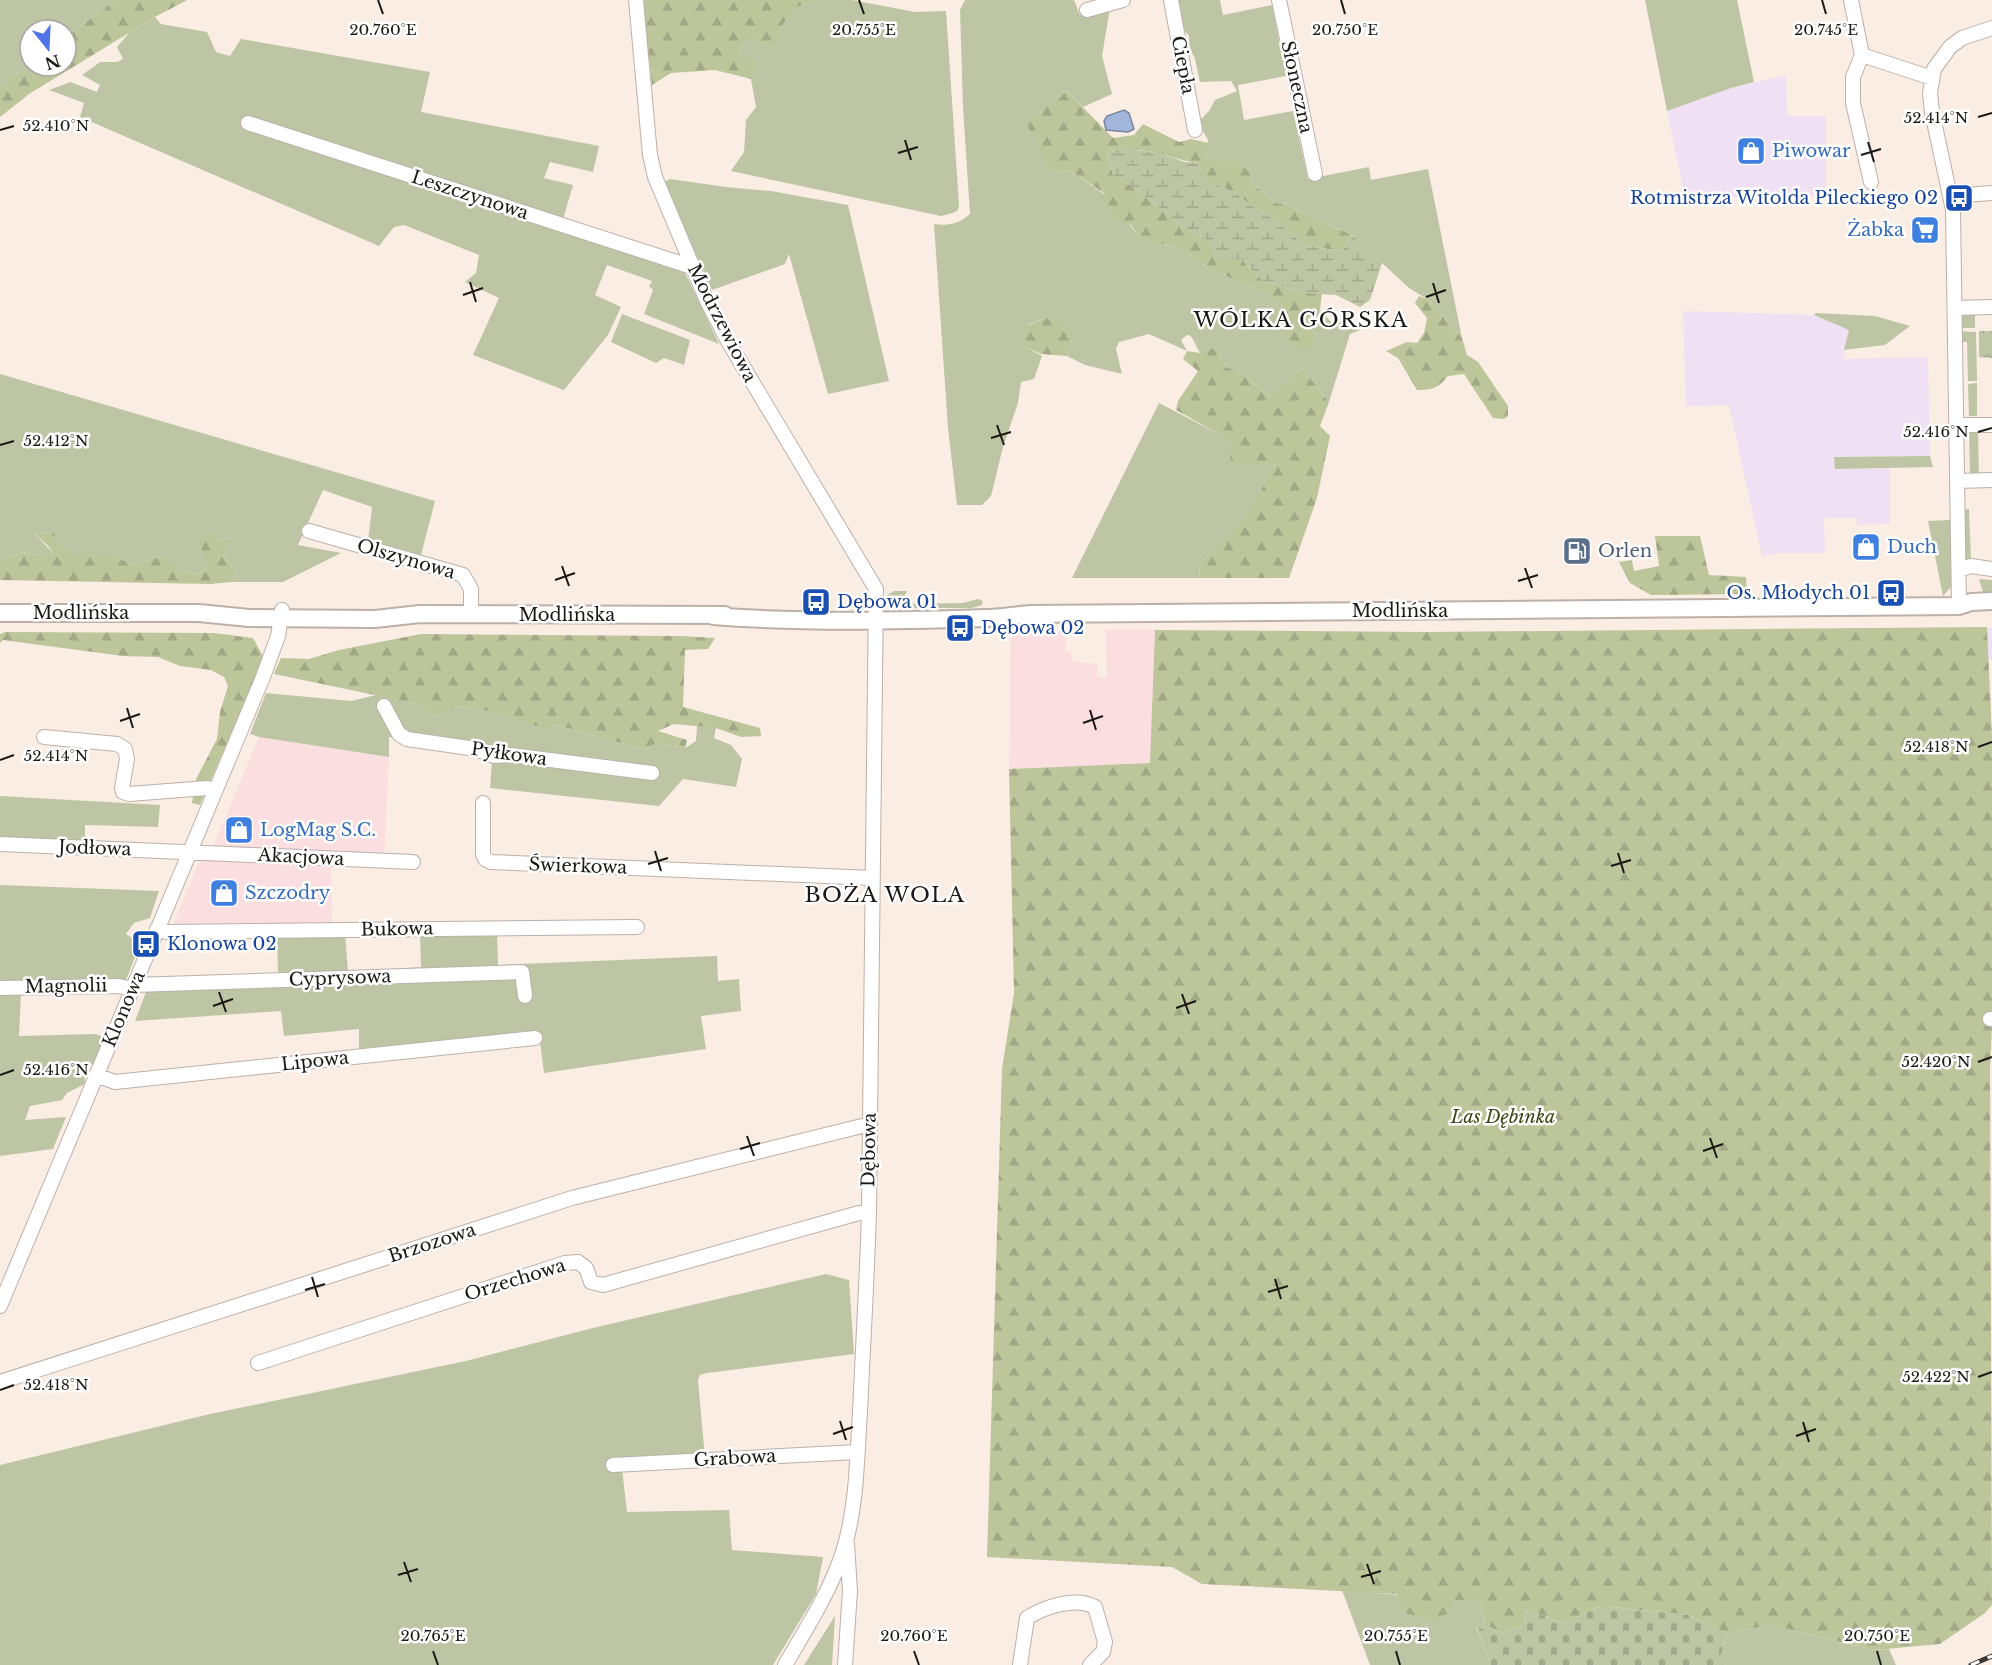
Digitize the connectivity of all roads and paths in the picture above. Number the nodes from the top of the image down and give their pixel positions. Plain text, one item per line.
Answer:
1 (636, 0) edge
2 (1123, 0) edge
3 (1171, 0) edge
4 (1279, 0) edge
5 (1851, 0) edge
6 (1087, 10) dead end
7 (1992, 28) edge
8 (1862, 56) junction
9 (1932, 78) junction
10 (248, 123) dead end
11 (1195, 130) dead end
12 (1315, 174) dead end
13 (1871, 182) dead end
14 (1992, 193) edge
15 (1951, 196) junction
16 (692, 267) junction
17 (1955, 308) junction
18 (1992, 308) edge
19 (1957, 425) junction
20 (1992, 425) edge
21 (1992, 480) edge
22 (1958, 481) junction
23 (309, 531) dead end
24 (1992, 569) edge
25 (1959, 570) junction
26 (1992, 577) edge
27 (1992, 601) edge
28 (1959, 606) junction
29 (1992, 610) edge
30 (0, 613) edge
31 (281, 614) junction
32 (471, 615) junction
33 (877, 615) junction
34 (384, 706) dead end
35 (44, 737) dead end
36 (652, 773) dead end
37 (215, 790) junction
38 (483, 802) dead end
39 (0, 844) edge
40 (190, 851) junction
41 (413, 862) dead end
42 (873, 878) junction
43 (637, 927) dead end
44 (157, 929) junction
45 (133, 987) junction
46 (0, 988) edge
47 (525, 996) dead end
48 (535, 1038) dead end
49 (96, 1075) junction
50 (870, 1124) junction
51 (868, 1212) junction
52 (0, 1306) edge
53 (258, 1363) dead end
54 (0, 1382) edge
55 (857, 1452) junction
56 (613, 1465) dead end
57 (846, 1533) junction
58 (785, 1665) edge
59 (845, 1665) edge
60 (1020, 1665) edge
61 (1090, 1665) edge

1 - 16 street, Modrzewiowa
2 - 6 street
3 - 11 street, Ciepła
4 - 12 street, Słoneczna
5 - 8 street
7 - 9 street
8 - 9 street
8 - 13 street
9 - 15 street
10 - 16 street, Leszczynowa
14 - 15 street
15 - 17 street
16 - 33 street, Modrzewiowa
17 - 18 street
17 - 19 street
19 - 20 street
19 - 22 street
21 - 22 street
22 - 25 street
23 - 32 street, Olszynowa
24 - 25 street
25 - 26 street
25 - 28 street
27 - 28 main road
28 - 29 main road
28 - 33 main road, Modlińska
30 - 31 main road, Modlińska
31 - 32 main road, Modlińska
31 - 37 street, Klonowa
32 - 33 main road, Modlińska
33 - 42 street, Dębowa
34 - 36 street, Pyłkowa
35 - 37 street
37 - 40 street, Klonowa
38 - 42 street, Świerkowa
39 - 40 street, Jodłowa
40 - 41 street, Akacjowa
40 - 44 street, Klonowa
42 - 50 street, Dębowa
43 - 44 street, Bukowa
44 - 45 street, Klonowa
45 - 46 street, Magnolii
45 - 47 street, Cyprysowa
45 - 49 street, Klonowa
48 - 49 street, Lipowa
49 - 52 street, Klonowa
50 - 51 street, Dębowa
50 - 54 street, Brzozowa
51 - 53 street, Orzechowa
51 - 55 street, Dębowa
55 - 56 street, Grabowa
55 - 57 street, Dębowa
57 - 58 street, Dębowa
57 - 59 street
60 - 61 street

